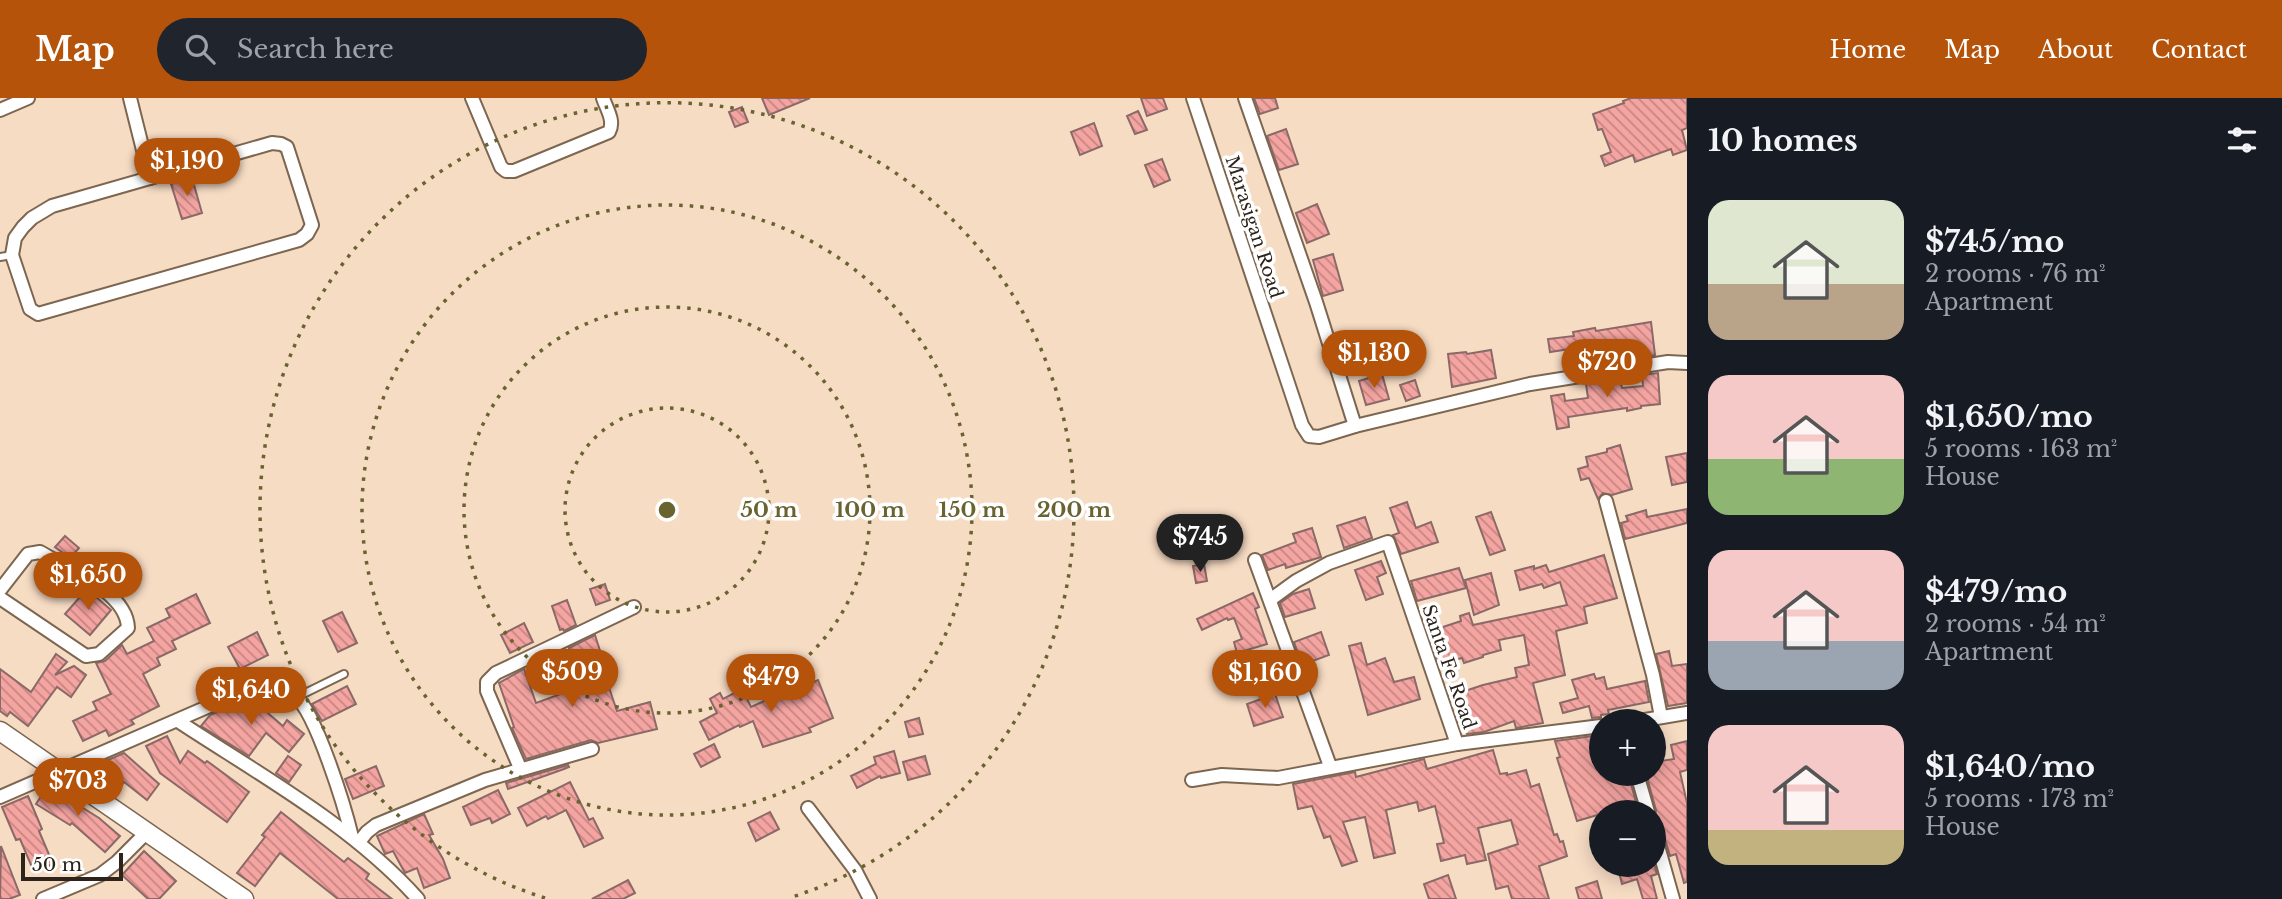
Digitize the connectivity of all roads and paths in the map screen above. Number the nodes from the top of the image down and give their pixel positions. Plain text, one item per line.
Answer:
1 (28, 98) edge
2 (130, 98) edge
3 (472, 98) edge
4 (603, 98) edge
5 (1193, 98) edge
6 (1245, 98) edge
7 (0, 110) edge
8 (150, 178) junction
9 (6, 256) edge
10 (1687, 363) edge
11 (1355, 426) junction
12 (1606, 500) dead end
13 (1255, 559) dead end
14 (0, 590) edge
15 (0, 598) edge
16 (1270, 600) junction
17 (634, 607) dead end
18 (344, 674) dead end
19 (297, 697) junction
20 (1659, 709) edge
21 (1687, 713) edge
22 (1666, 717) edge
23 (178, 721) junction
24 (1589, 728) edge
25 (0, 731) edge
26 (1457, 744) junction
27 (592, 749) dead end
28 (1330, 766) junction
29 (520, 768) junction
30 (61, 771) junction
31 (1192, 780) dead end
32 (0, 797) edge
33 (808, 808) dead end
34 (147, 832) junction
35 (356, 839) junction
36 (1666, 874) edge
37 (43, 899) edge
38 (244, 899) edge
39 (418, 899) edge
40 (870, 899) edge
41 (1673, 899) edge

1 - 7 street
2 - 8 street
3 - 4 street
5 - 11 street, Marasigan Road
6 - 11 street
8 - 9 street
8 - 9 street
10 - 11 street, Marasigan Road
12 - 20 street
13 - 16 street
14 - 15 street
16 - 26 street, Santa Fe Road
16 - 28 street
17 - 29 street
18 - 19 lane
19 - 23 street
19 - 35 street
21 - 22 street
23 - 30 street
23 - 35 street
24 - 26 street, Santa Fe Road
25 - 30 street
26 - 28 street
27 - 29 street
28 - 31 street
29 - 35 street
30 - 32 street
30 - 34 street
33 - 40 street
34 - 37 street
34 - 38 street
35 - 39 street
36 - 41 street

